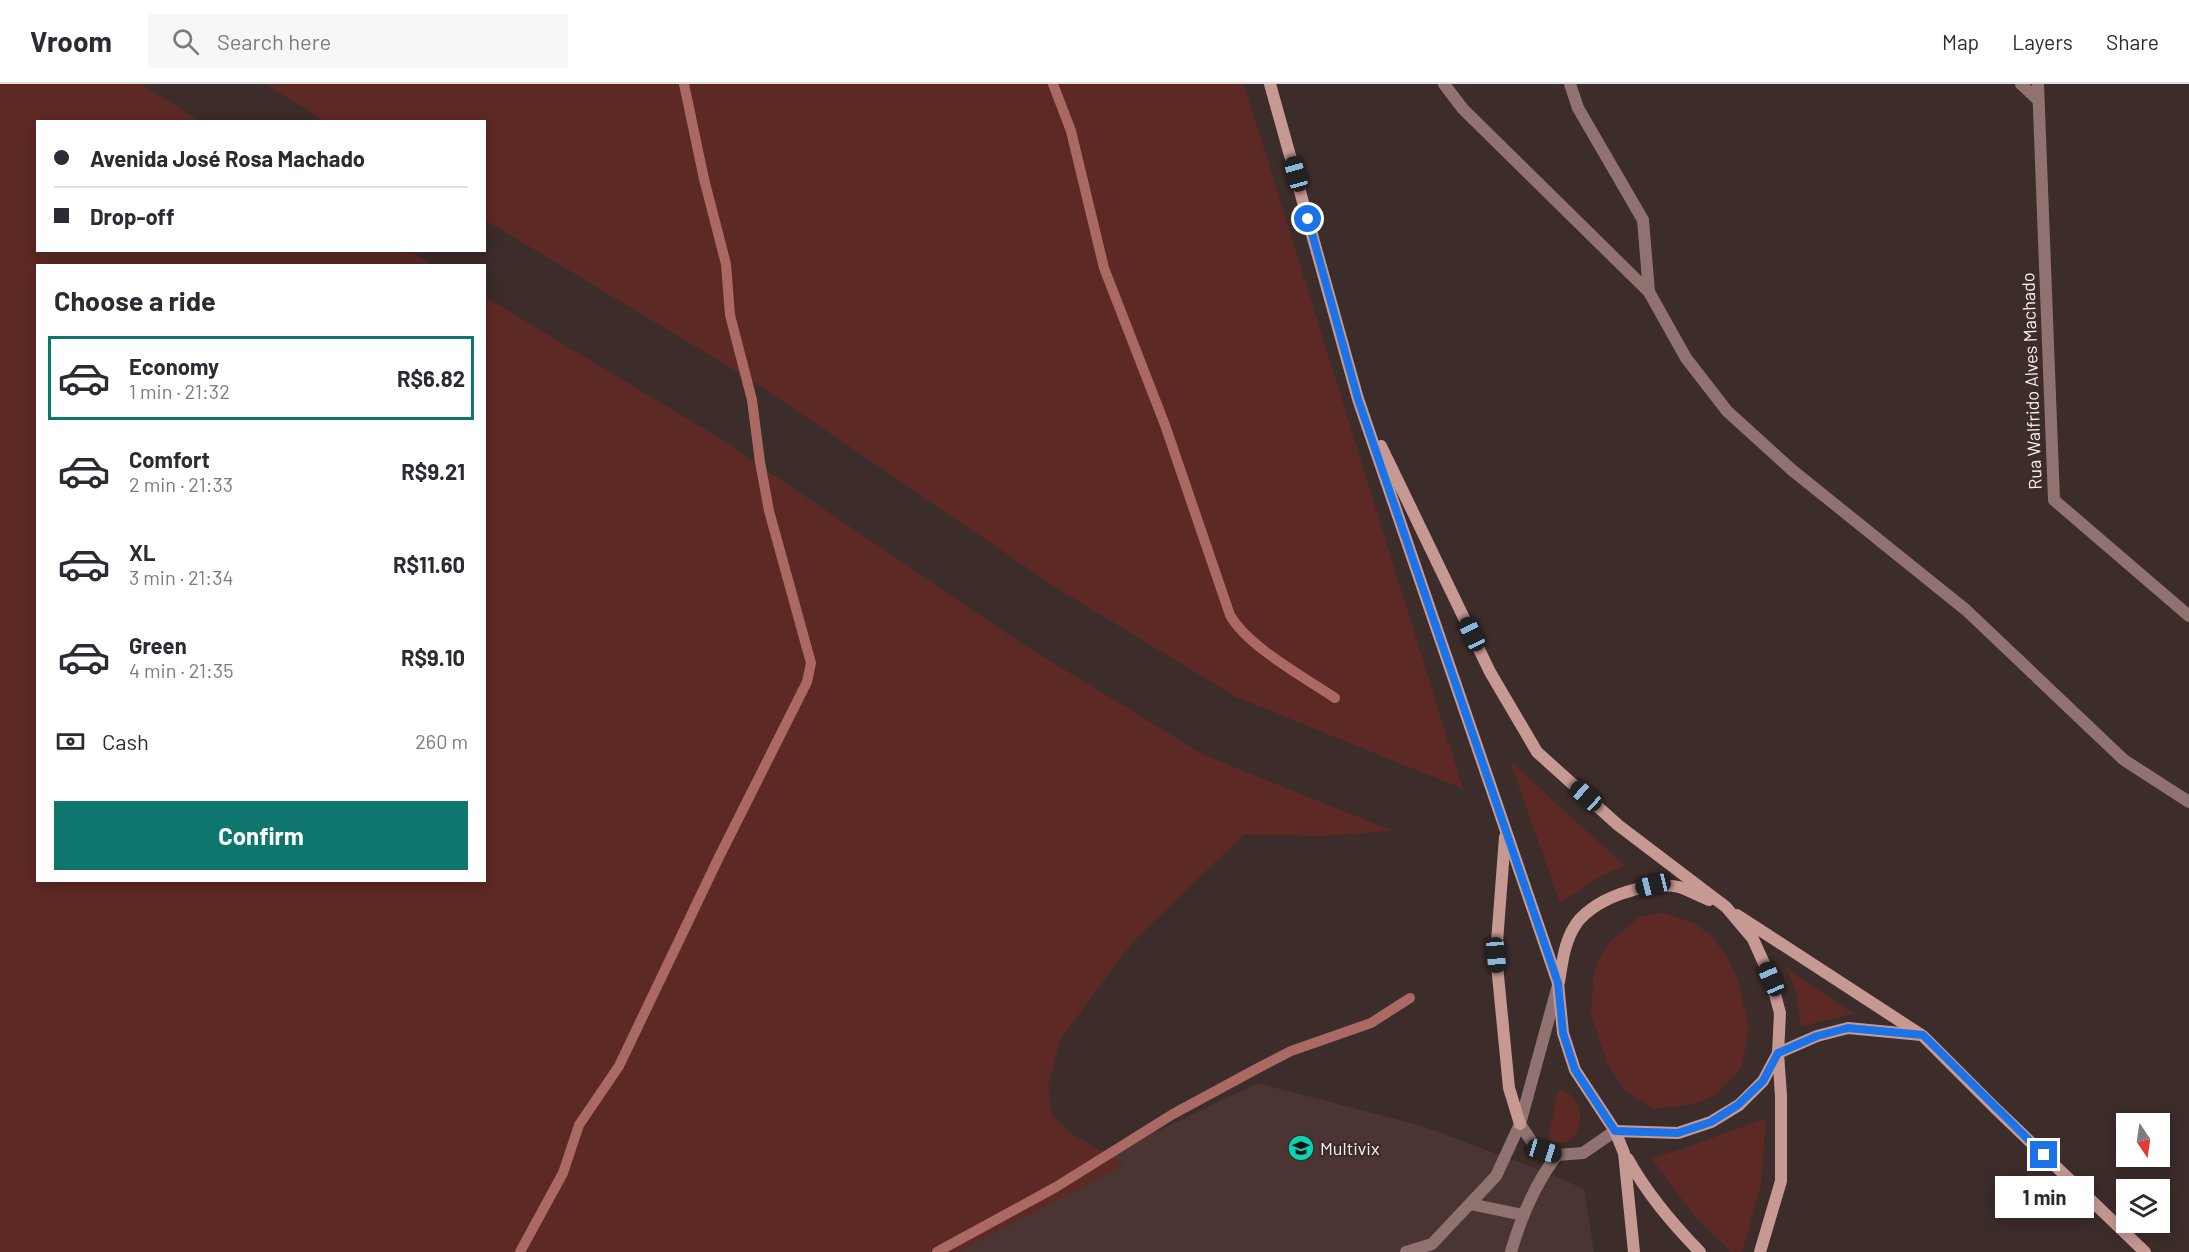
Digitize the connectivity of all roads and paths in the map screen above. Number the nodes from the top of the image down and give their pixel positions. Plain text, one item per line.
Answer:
1 (1270, 84) edge
2 (1444, 84) edge
3 (1570, 84) edge
4 (2021, 84) edge
5 (2038, 84) edge
6 (2038, 100) junction
7 (1649, 292) junction
8 (1358, 399) junction
9 (2189, 616) edge
10 (2189, 802) edge
11 (1505, 832) junction
12 (1726, 907) junction
13 (1558, 983) junction
14 (1923, 1035) junction
15 (1778, 1053) junction
16 (1520, 1124) junction
17 (1615, 1131) junction
18 (1624, 1153) junction
19 (1557, 1155) junction
20 (1470, 1204) junction
21 (1523, 1215) junction
22 (1512, 1249) edge
23 (1406, 1252) edge
24 (1634, 1252) edge
25 (1700, 1252) edge
26 (1760, 1252) edge
27 (2145, 1252) edge

1 - 8 main road
2 - 7 street
3 - 7 street
4 - 6 street
5 - 6 street, Rua Walfrido Alves Machado
6 - 9 street, Rua Walfrido Alves Machado
7 - 10 street
8 - 11 main road
8 - 12 main road
11 - 13 main road
11 - 16 main road
12 - 13 main road
12 - 14 main road
12 - 15 main road
13 - 16 street
13 - 17 main road
14 - 15 main road
14 - 27 main road
15 - 17 main road
15 - 26 main road
16 - 19 street
16 - 20 street
17 - 18 main road
17 - 19 street
18 - 24 main road
18 - 25 main road
19 - 21 street
20 - 21 street
20 - 23 street
21 - 22 street

